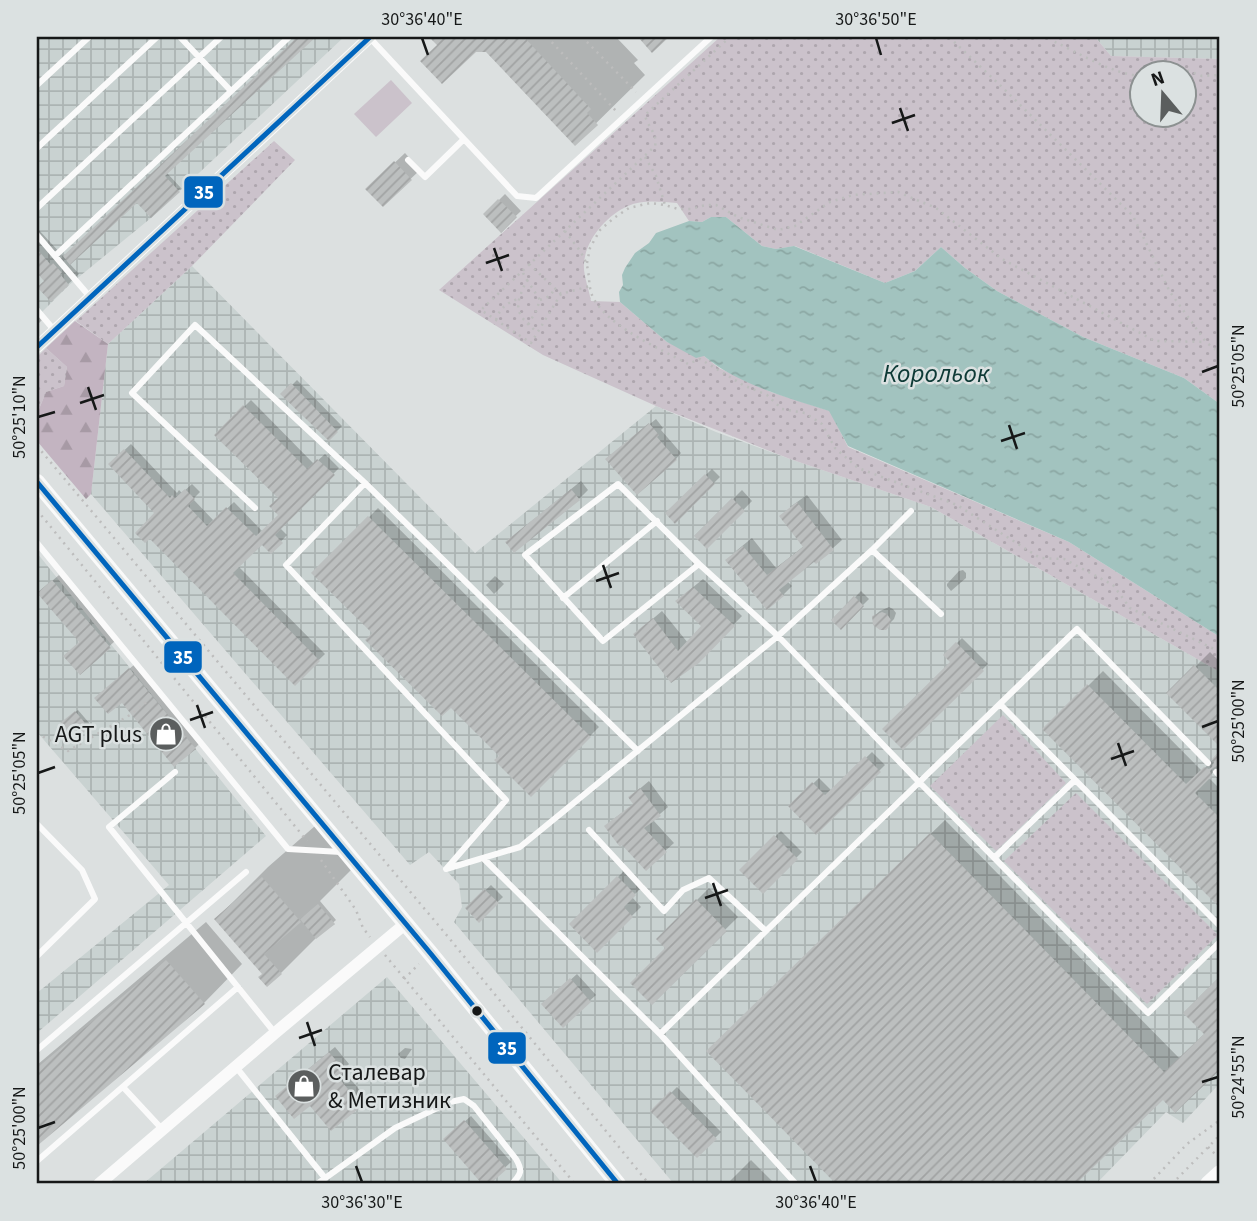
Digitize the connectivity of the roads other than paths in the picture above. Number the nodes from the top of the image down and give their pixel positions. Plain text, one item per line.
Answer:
1 (89, 37) edge
2 (157, 37) edge
3 (180, 37) edge
4 (221, 37) edge
5 (289, 37) edge
6 (370, 37) edge
7 (711, 37) edge
8 (199, 57) junction
9 (37, 85) edge
10 (231, 90) junction
11 (464, 139) junction
12 (37, 148) edge
13 (408, 160) dead end
14 (37, 208) edge
15 (37, 235) edge
16 (55, 256) junction
17 (90, 297) junction
18 (37, 310) edge
19 (54, 330) junction
20 (37, 347) edge
21 (37, 482) edge
22 (365, 483) junction
23 (255, 508) dead end
24 (911, 511) dead end
25 (657, 521) junction
26 (37, 543) edge
27 (872, 550) junction
28 (699, 564) junction
29 (563, 598) junction
30 (941, 614) dead end
31 (778, 636) junction
32 (1000, 704) junction
33 (638, 751) junction
34 (1208, 763) dead end
35 (176, 772) dead end
36 (1075, 780) junction
37 (919, 782) junction
38 (37, 824) edge
39 (589, 830) dead end
40 (346, 852) junction
41 (994, 858) junction
42 (484, 859) junction
43 (246, 872) dead end
44 (186, 923) junction
45 (405, 924) junction
46 (1220, 926) edge
47 (766, 931) junction
48 (1220, 942) edge
49 (37, 956) edge
50 (238, 987) junction
51 (275, 1033) junction
52 (660, 1034) junction
53 (37, 1050) edge
54 (236, 1068) junction
55 (123, 1087) junction
56 (163, 1130) junction
57 (37, 1161) edge
58 (1220, 1172) edge
59 (325, 1178) junction
60 (99, 1184) edge
61 (317, 1184) edge
62 (512, 1184) edge
63 (618, 1184) edge
64 (796, 1184) edge
65 (1208, 1184) edge

1 - 9 lane
2 - 12 lane
3 - 8 lane
4 - 8 lane
5 - 10 lane
6 - 11 lane
6 - 17 street
7 - 11 lane
8 - 10 lane
8 - 14 lane
10 - 16 lane
11 - 13 lane
15 - 16 lane
16 - 17 lane
17 - 19 street
18 - 19 lane
19 - 20 street
21 - 40 street
22 - 23 lane
22 - 33 lane
22 - 42 lane
24 - 27 lane
25 - 28 lane
25 - 29 lane
25 - 29 lane
26 - 40 lane
27 - 30 lane
27 - 31 lane
28 - 29 lane
28 - 31 lane
31 - 33 lane
31 - 37 lane
32 - 34 lane
32 - 36 lane
32 - 37 lane
33 - 42 lane
35 - 44 lane
36 - 41 lane
36 - 46 lane
37 - 41 lane
37 - 47 lane
38 - 49 lane
39 - 47 lane
40 - 45 street
41 - 48 lane
42 - 52 lane
43 - 44 lane
44 - 50 lane
44 - 53 lane
45 - 51 street
45 - 63 street
47 - 52 lane
50 - 51 lane
50 - 55 lane
51 - 54 street
52 - 64 lane
54 - 56 street
54 - 59 lane
55 - 56 lane
55 - 57 lane
56 - 60 street
58 - 65 street
59 - 61 lane
59 - 62 lane

